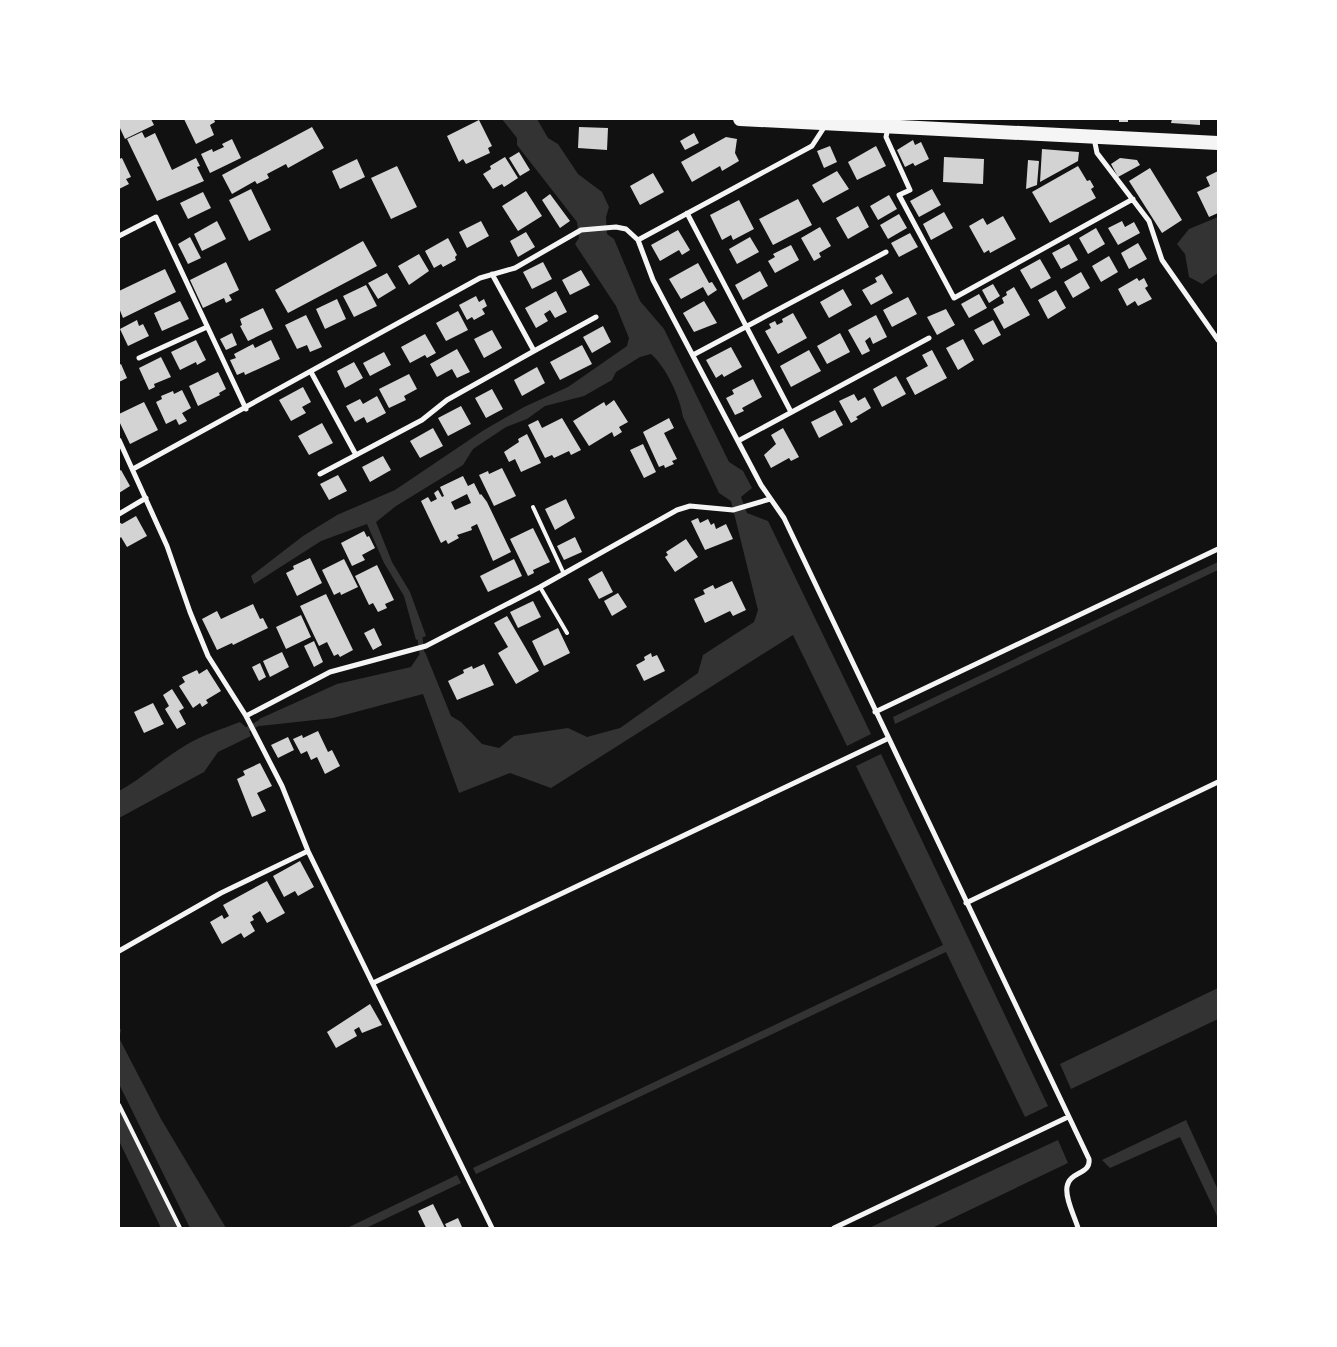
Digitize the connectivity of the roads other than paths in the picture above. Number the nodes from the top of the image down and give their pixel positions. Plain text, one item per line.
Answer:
1 (740, 119) edge
2 (867, 121) edge
3 (827, 122) junction
4 (889, 125) junction
5 (1094, 136) junction
6 (1218, 143) edge
7 (1133, 199) junction
8 (687, 213) junction
9 (119, 236) edge
10 (638, 240) junction
11 (886, 252) dead end
12 (492, 274) junction
13 (596, 317) dead end
14 (746, 326) junction
15 (207, 327) junction
16 (930, 338) dead end
17 (1218, 340) edge
18 (534, 352) junction
19 (693, 354) junction
20 (139, 358) dead end
21 (312, 372) junction
22 (246, 409) junction
23 (791, 412) junction
24 (119, 440) edge
25 (738, 441) junction
26 (356, 455) junction
27 (133, 470) junction
28 (320, 474) dead end
29 (146, 498) junction
30 (770, 499) junction
31 (533, 507) dead end
32 (119, 514) edge
33 (1218, 549) edge
34 (564, 574) junction
35 (540, 587) junction
36 (567, 633) dead end
37 (875, 712) junction
38 (247, 718) junction
39 (887, 739) junction
40 (1218, 782) edge
41 (308, 851) junction
42 (966, 903) junction
43 (119, 951) edge
44 (373, 983) junction
45 (119, 1104) edge
46 (1068, 1116) junction
47 (180, 1228) edge
48 (492, 1228) edge
49 (834, 1228) edge
50 (1078, 1228) edge

1 - 3 highway
2 - 3 highway
2 - 4 highway
3 - 8 street
4 - 5 highway
4 - 7 street
5 - 6 highway
5 - 7 street
7 - 17 street
8 - 10 street
8 - 14 street
9 - 15 street
10 - 12 street
10 - 19 street
11 - 14 street
12 - 18 street
12 - 21 street
13 - 18 street
14 - 19 street
14 - 23 street
15 - 20 street
15 - 22 street
16 - 23 street
18 - 26 street
19 - 25 street
21 - 22 street
21 - 26 street
22 - 27 street
23 - 25 street
24 - 27 street
25 - 30 street
26 - 28 street
27 - 29 street
29 - 32 street
29 - 38 street
30 - 34 street
30 - 37 street
31 - 34 lane
33 - 37 street
34 - 35 street
35 - 36 lane
35 - 38 street
37 - 39 street
38 - 41 street
39 - 42 street
39 - 44 street
40 - 42 street
41 - 43 street
41 - 44 street
42 - 46 street
44 - 48 street
45 - 47 lane
46 - 49 street
46 - 50 street

